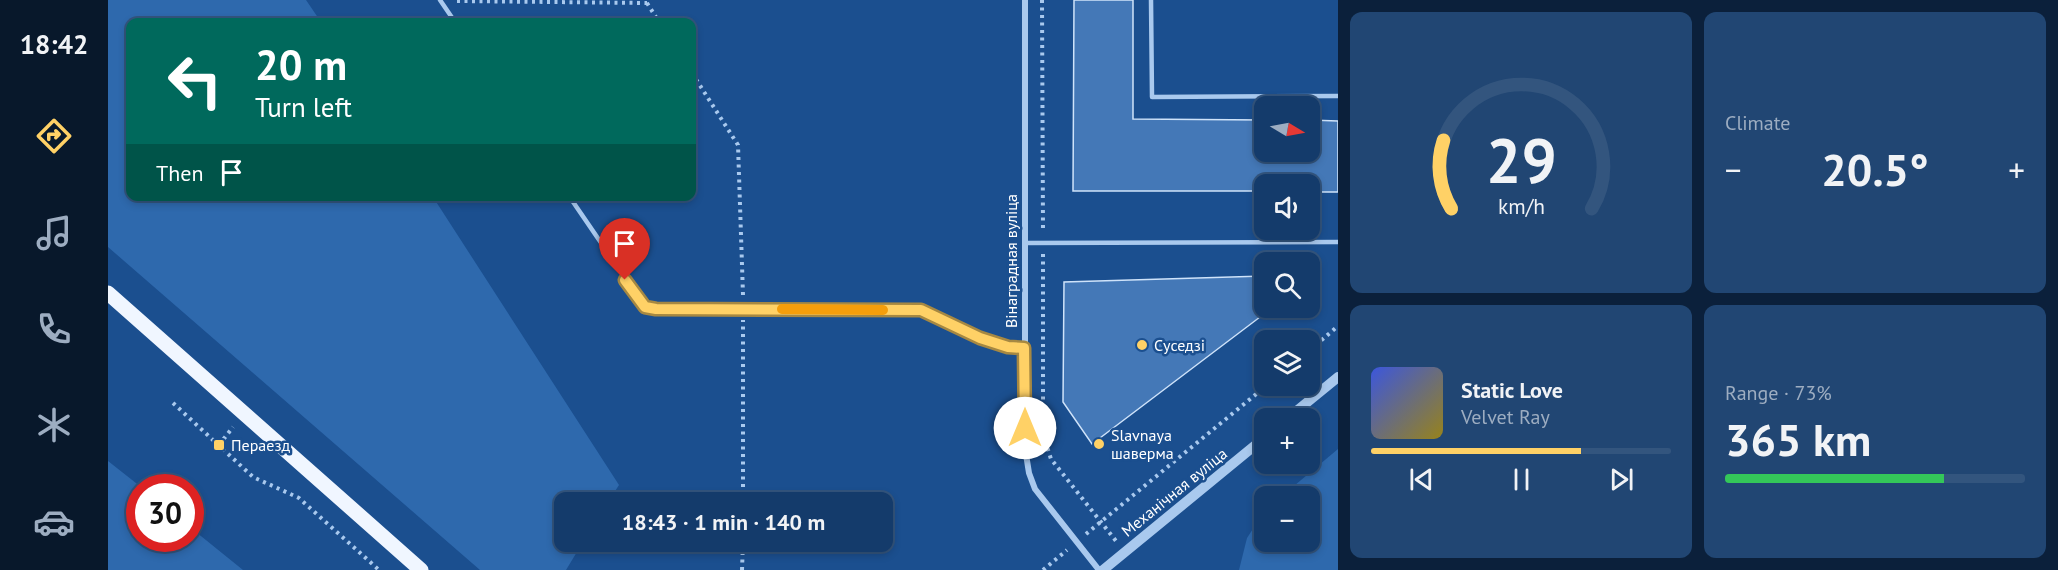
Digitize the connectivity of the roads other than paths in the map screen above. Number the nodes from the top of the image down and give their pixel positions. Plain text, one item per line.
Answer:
1 (440, 0) edge
2 (1025, 0) edge
3 (1151, 0) edge
4 (452, 18) edge
5 (1338, 96) edge
6 (572, 201) edge
7 (1338, 242) edge
8 (1025, 243) junction
9 (108, 293) edge
10 (1024, 348) junction
11 (1338, 377) edge
12 (1300, 408) edge
13 (1254, 446) edge
14 (421, 570) edge
15 (1101, 570) edge

1 - 4 lane
2 - 8 street, Вінаградная вуліца
3 - 5 lane
6 - 10 lane
7 - 8 lane
8 - 10 street, Вінаградная вуліца
9 - 14 main road
10 - 15 street, Вінаградная вуліца
11 - 12 street
13 - 15 street, Механічная вуліца

